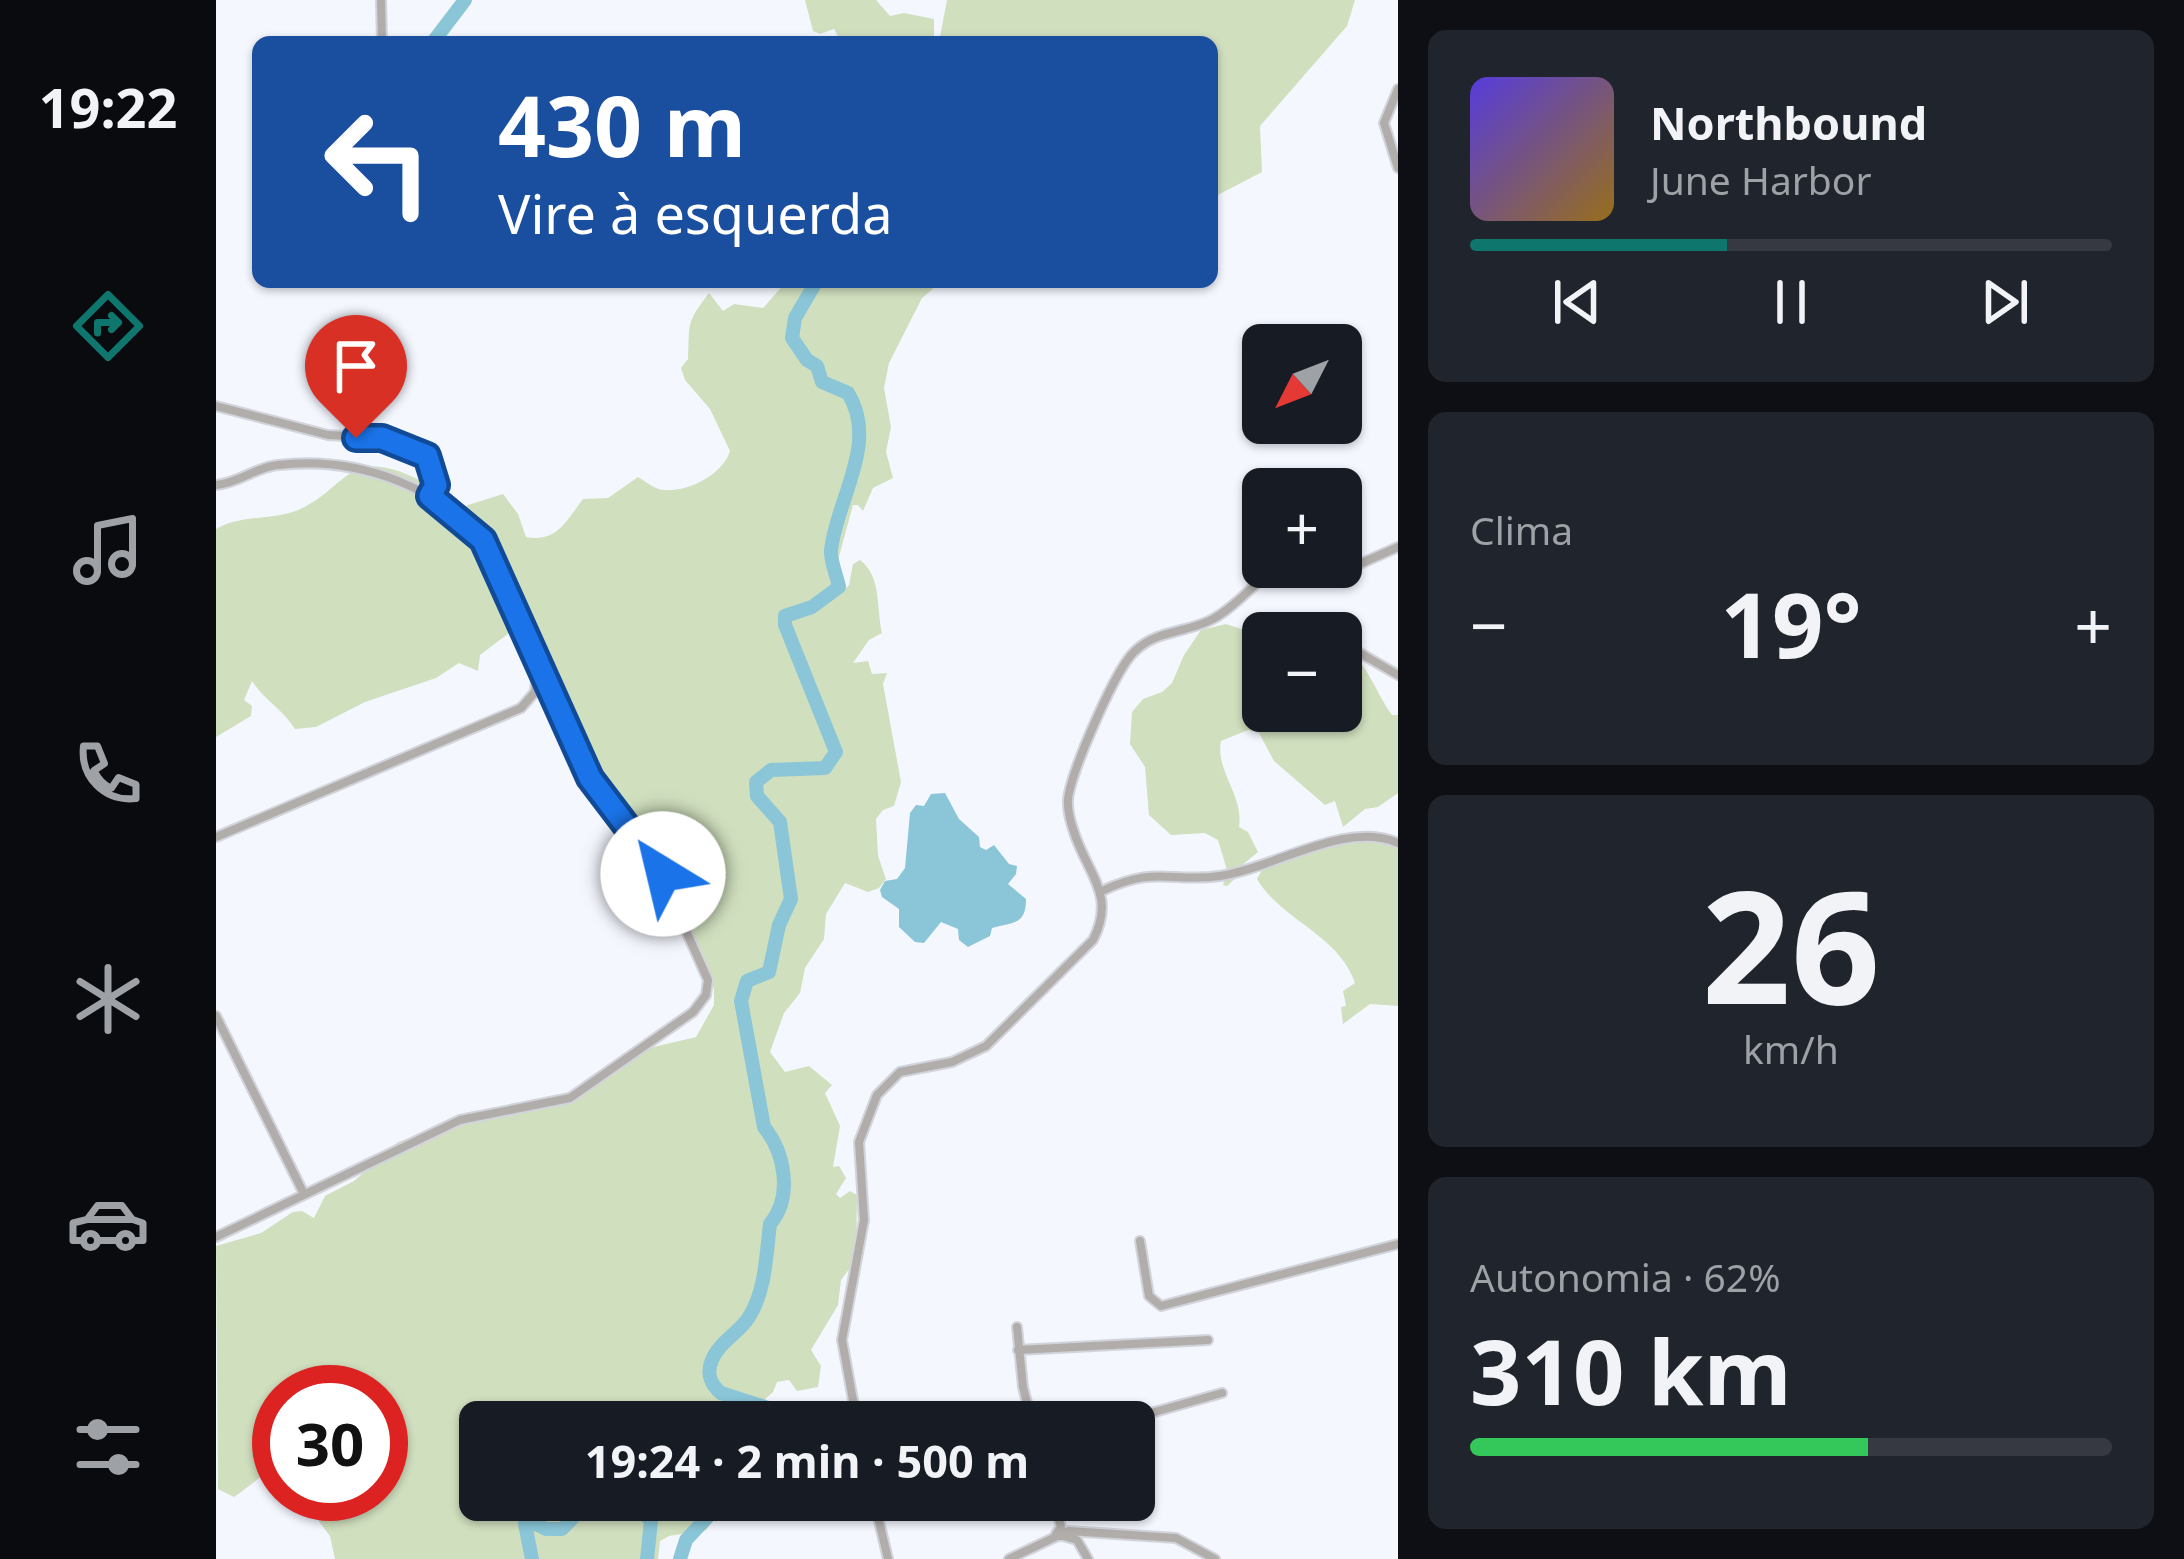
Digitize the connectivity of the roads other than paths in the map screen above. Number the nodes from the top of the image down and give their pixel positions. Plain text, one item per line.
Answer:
1 (381, 0) edge
2 (382, 36) edge
3 (1398, 89) edge
4 (1398, 168) edge
5 (216, 406) edge
6 (216, 485) edge
7 (430, 496) junction
8 (1398, 547) edge
9 (1362, 563) edge
10 (1250, 588) edge
11 (1362, 654) edge
12 (538, 663) junction
13 (1398, 675) edge
14 (216, 836) edge
15 (1398, 843) edge
16 (1102, 890) junction
17 (216, 1016) edge
18 (304, 1194) junction
19 (216, 1237) edge
20 (1140, 1241) dead end
21 (1398, 1244) edge
22 (1017, 1328) dead end
23 (1208, 1340) dead end
24 (1018, 1350) junction
25 (1222, 1393) dead end
26 (853, 1401) edge
27 (1028, 1401) edge
28 (1155, 1412) edge
29 (879, 1521) edge
30 (1059, 1521) edge
31 (1056, 1534) junction
32 (888, 1559) edge
33 (1009, 1559) edge
34 (1088, 1559) edge
35 (1214, 1559) edge

1 - 2 street
3 - 4 street
5 - 7 street
6 - 7 street
7 - 12 street
8 - 9 street
10 - 16 street
11 - 13 street
12 - 14 street
12 - 18 street
15 - 16 street
16 - 26 street
17 - 18 street
18 - 19 street
20 - 21 street
22 - 24 street
23 - 24 street
24 - 27 street
25 - 28 street
29 - 32 street
30 - 31 street
31 - 33 street
31 - 34 street
31 - 35 street

